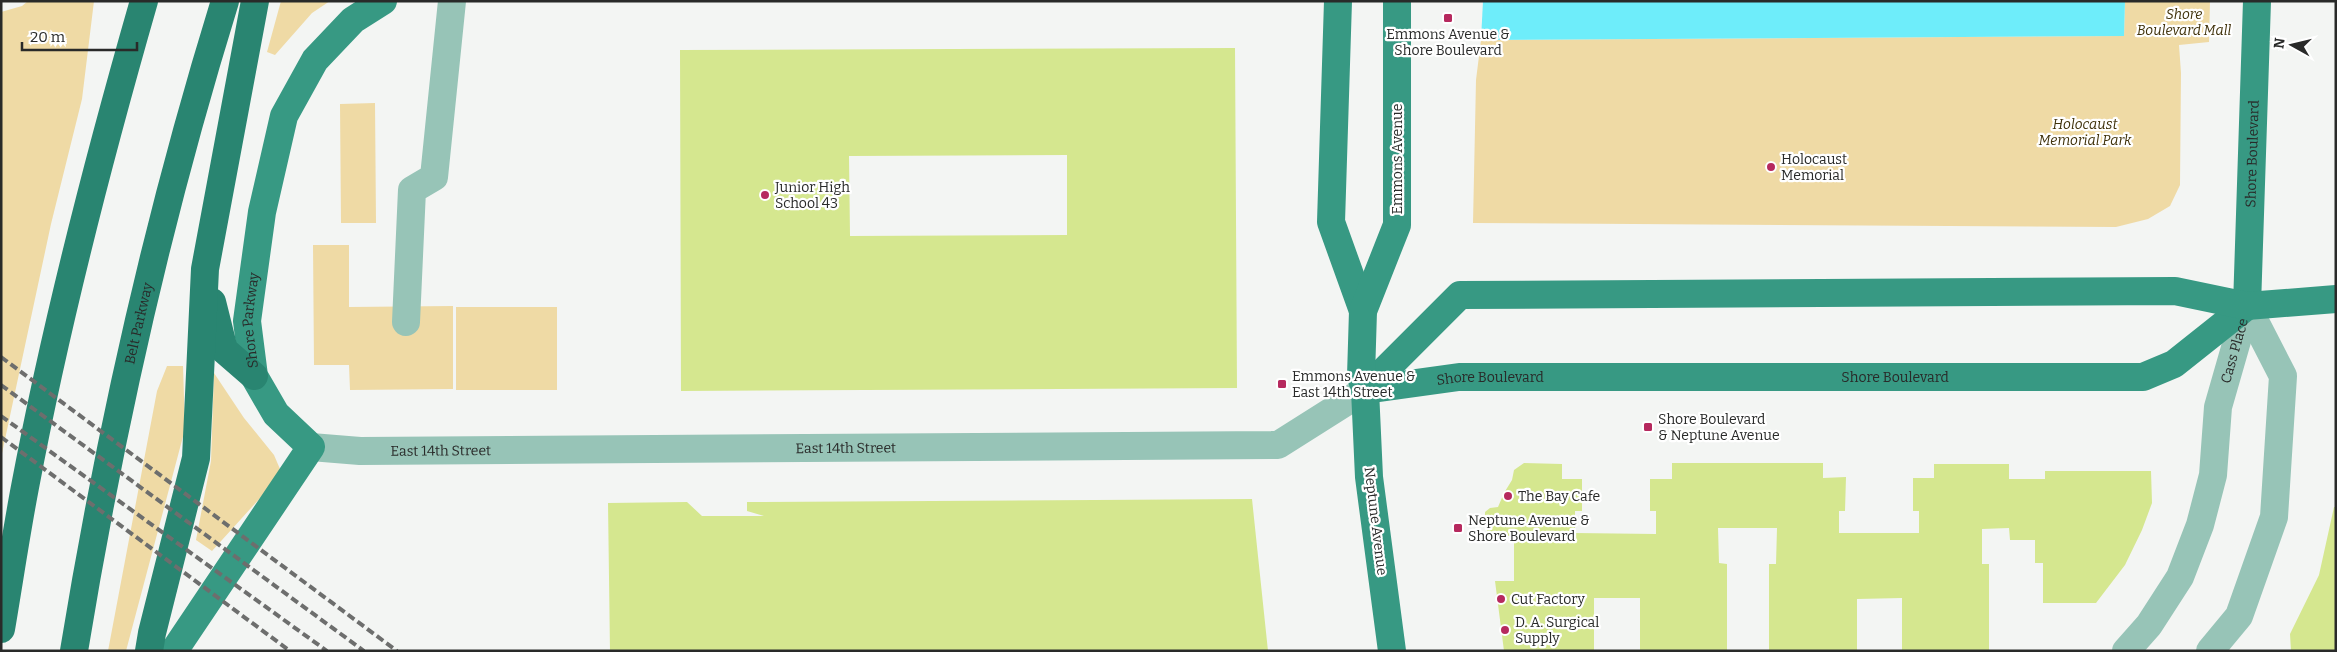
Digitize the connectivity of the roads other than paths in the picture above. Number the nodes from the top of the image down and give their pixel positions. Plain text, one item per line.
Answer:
1 (144, 1) edge
2 (225, 1) edge
3 (255, 1) edge
4 (383, 1) edge
5 (452, 1) edge
6 (1338, 1) edge
7 (1397, 1) edge
8 (2257, 1) edge
9 (205, 269) junction
10 (2336, 298) edge
11 (2247, 306) junction
12 (1363, 311) junction
13 (406, 322) dead end
14 (254, 376) junction
15 (1364, 390) junction
16 (311, 447) junction
17 (1, 629) edge
18 (74, 651) edge
19 (149, 651) edge
20 (174, 651) edge
21 (1392, 651) edge
22 (2126, 651) edge
23 (2210, 651) edge

1 - 17 highway
2 - 18 highway, Belt Parkway
3 - 9 highway
4 - 14 main road, Shore Parkway
5 - 13 street
6 - 12 main road, Emmons Avenue
7 - 12 main road, Emmons Avenue
8 - 11 main road, Shore Boulevard
9 - 14 highway
9 - 19 highway
10 - 11 main road
11 - 15 main road, Shore Boulevard
11 - 15 main road
11 - 22 street, Cass Place
11 - 23 street, Cass Place
12 - 15 main road, Emmons Avenue
14 - 16 main road, Shore Parkway
15 - 16 street, East 14th Street
15 - 21 main road, Neptune Avenue
16 - 20 main road

